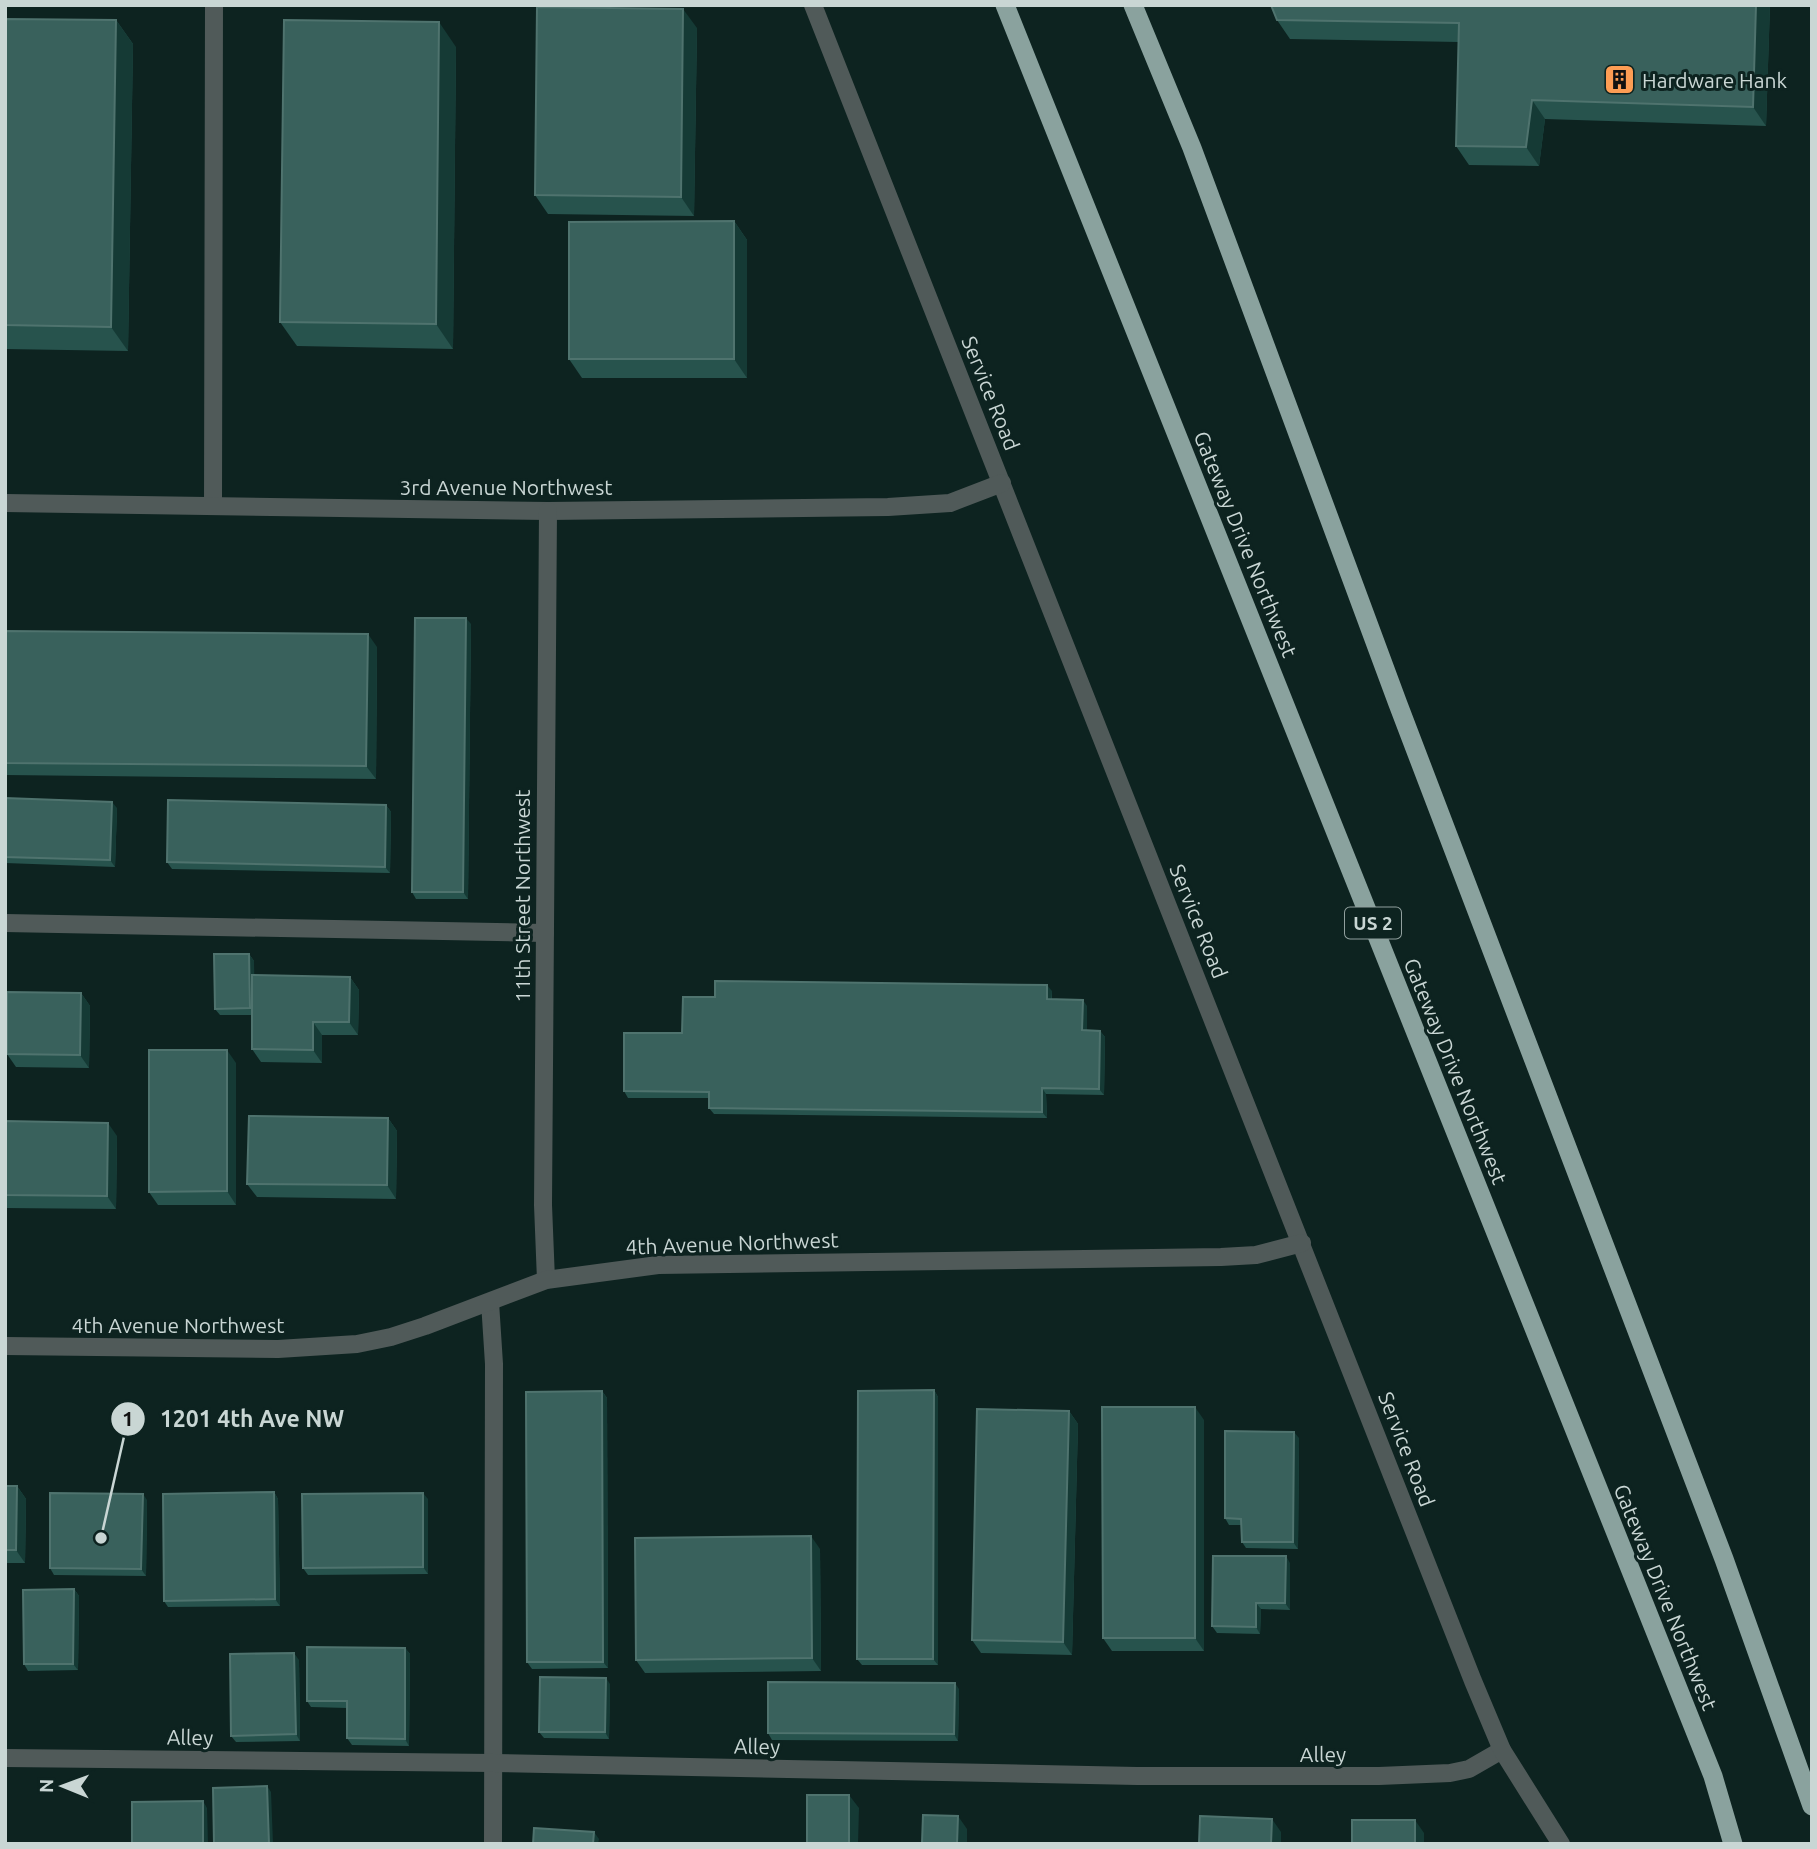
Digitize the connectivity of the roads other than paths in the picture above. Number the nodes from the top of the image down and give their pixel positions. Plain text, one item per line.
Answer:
1 (214, 5) edge
2 (813, 5) edge
3 (1005, 5) edge
4 (1133, 5) edge
5 (1002, 483) junction
6 (5, 503) edge
7 (213, 506) junction
8 (548, 512) junction
9 (5, 923) edge
10 (545, 933) junction
11 (1302, 1243) junction
12 (546, 1280) junction
13 (489, 1302) junction
14 (5, 1346) edge
15 (1502, 1750) junction
16 (5, 1758) edge
17 (493, 1763) junction
18 (1812, 1806) edge
19 (493, 1844) edge
20 (1561, 1844) edge
21 (1733, 1844) edge

1 - 7 street
2 - 5 street, Service Road
3 - 21 highway, Gateway Drive Northwest / US 2
4 - 18 highway
5 - 8 street, 3rd Avenue Northwest
5 - 11 street, Service Road
6 - 7 street, 3rd Avenue Northwest
7 - 8 street, 3rd Avenue Northwest
8 - 10 street, 11th Street Northwest
9 - 10 street
10 - 12 street, 11th Street Northwest
11 - 12 street, 4th Avenue Northwest
11 - 15 street, Service Road
12 - 13 street, 4th Avenue Northwest
13 - 14 street, 4th Avenue Northwest
13 - 17 street
15 - 17 street, Alley
15 - 20 street, Service Road
16 - 17 street, Alley
17 - 19 street

